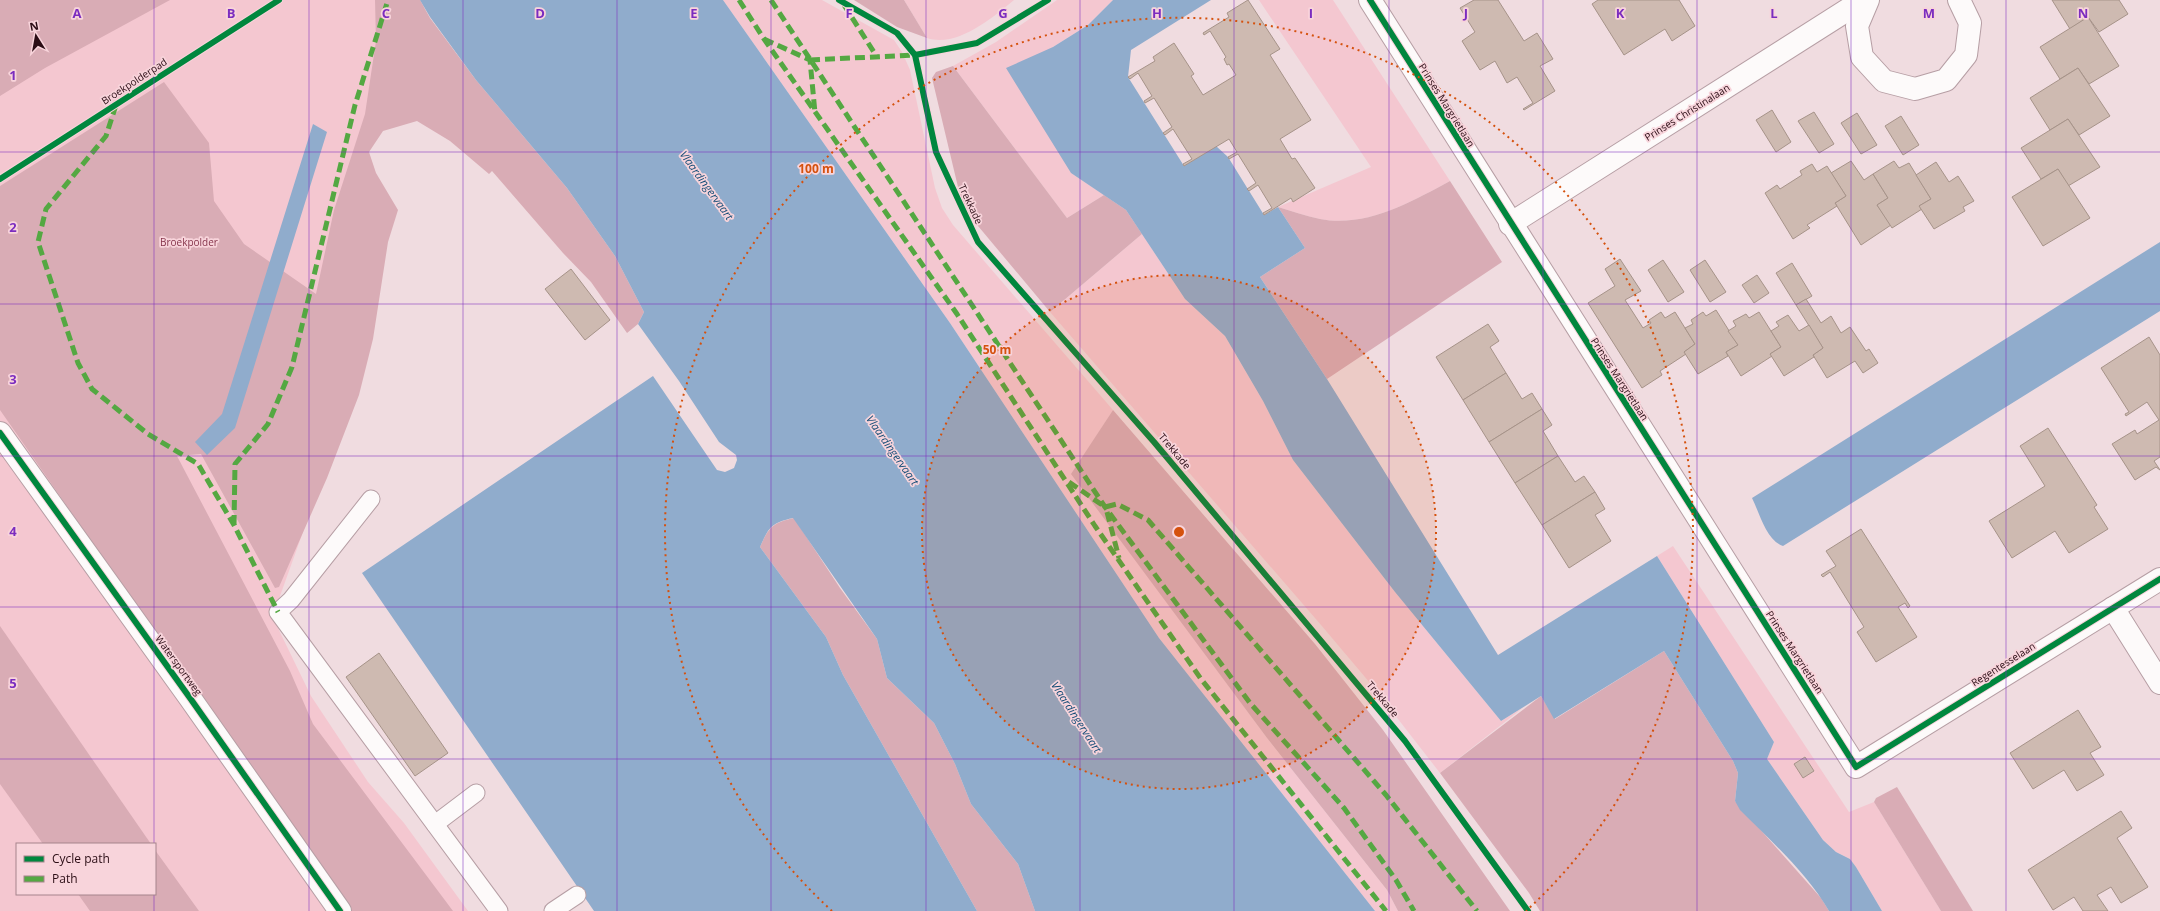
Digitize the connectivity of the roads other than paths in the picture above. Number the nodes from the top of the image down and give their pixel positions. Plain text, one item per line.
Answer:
1 (1370, 0) edge
2 (1863, 0) edge
3 (1868, 0) edge
4 (1959, 0) edge
5 (1510, 224) junction
6 (0, 432) edge
7 (371, 499) dead end
8 (2160, 579) edge
9 (2113, 608) junction
10 (2160, 683) edge
11 (1856, 767) joint
12 (476, 793) dead end
13 (435, 824) junction
14 (577, 895) dead end
15 (340, 911) edge
16 (499, 911) edge
17 (553, 911) edge

1 - 5 street, Prinses Margrietlaan
2 - 5 street, Prinses Christinalaan
3 - 4 street
5 - 11 street, Prinses Margrietlaan
6 - 15 street, Watersportweg
7 - 13 lane
8 - 9 street, Regentesselaan
9 - 10 street
9 - 11 street, Regentesselaan
12 - 13 lane
13 - 16 lane
14 - 17 lane

